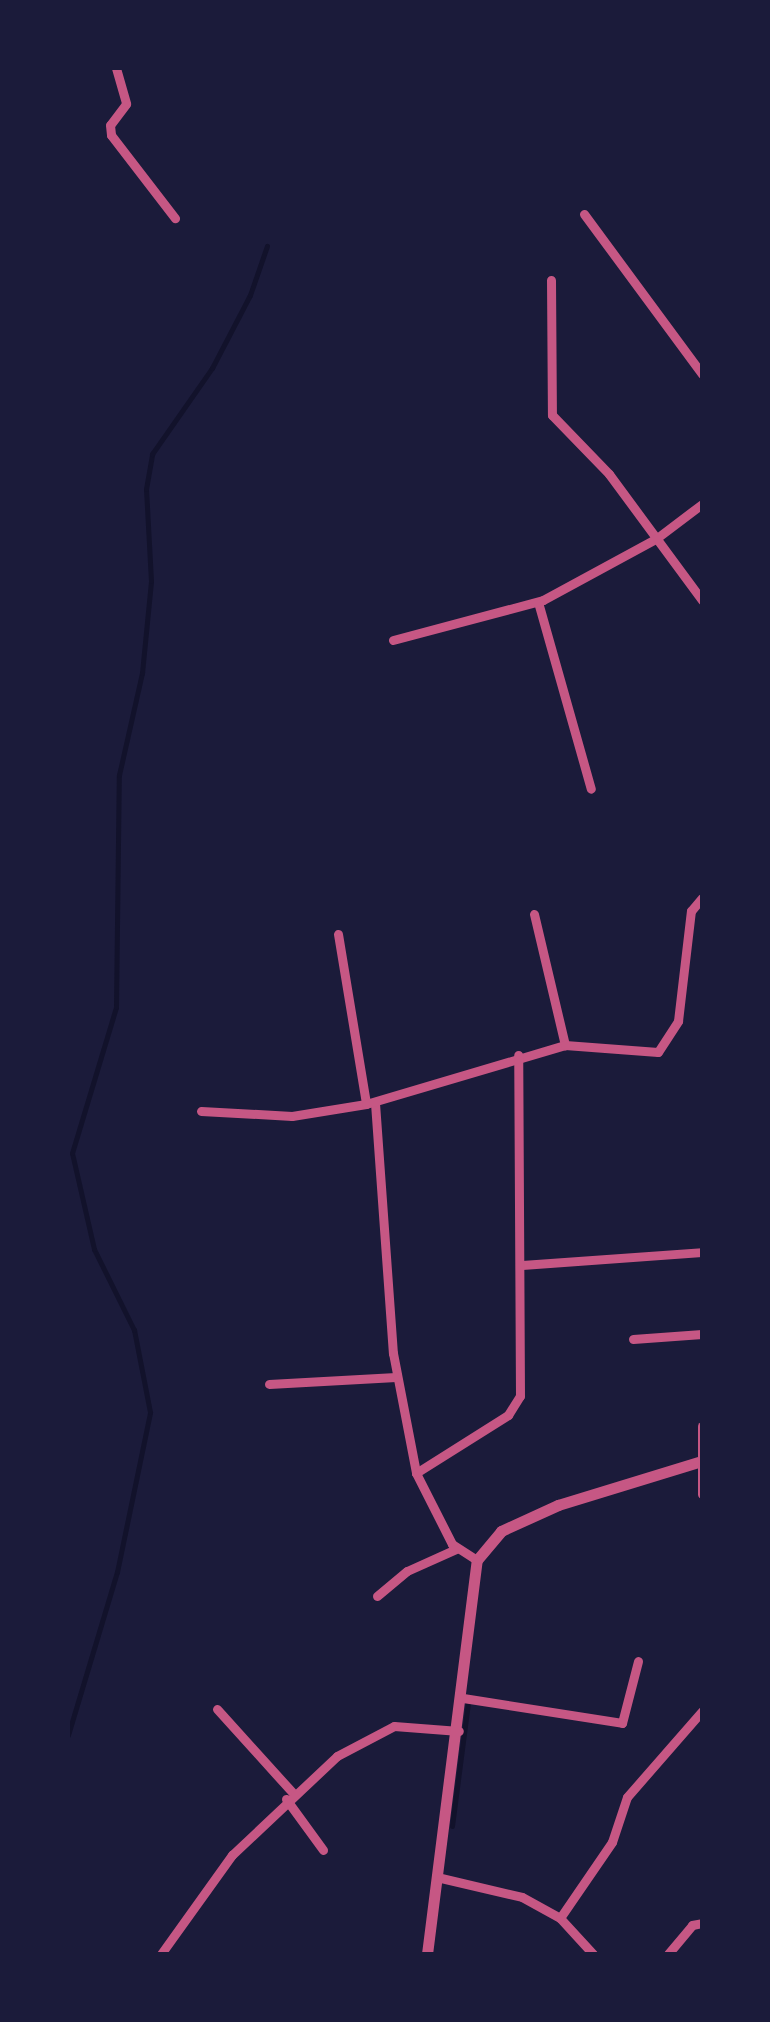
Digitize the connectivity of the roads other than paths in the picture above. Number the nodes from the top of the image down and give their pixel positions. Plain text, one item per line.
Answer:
1 (116, 68) edge
2 (584, 214) dead end
3 (175, 218) dead end
4 (551, 280) dead end
5 (702, 374) edge
6 (702, 504) edge
7 (657, 538) junction
8 (702, 600) edge
9 (538, 602) junction
10 (393, 640) dead end
11 (591, 789) dead end
12 (702, 898) edge
13 (534, 914) dead end
14 (338, 934) dead end
15 (565, 1046) junction
16 (518, 1055) junction
17 (370, 1104) junction
18 (201, 1111) dead end
19 (702, 1252) edge
20 (522, 1265) junction
21 (702, 1334) edge
22 (634, 1338) dead end
23 (396, 1376) junction
24 (269, 1384) dead end
25 (702, 1426) edge
26 (700, 1462) edge
27 (416, 1473) junction
28 (702, 1494) edge
29 (456, 1550) junction
30 (477, 1560) junction
31 (378, 1596) dead end
32 (638, 1661) dead end
33 (463, 1698) junction
34 (217, 1709) dead end
35 (702, 1711) edge
36 (458, 1731) junction
37 (289, 1796) junction
38 (323, 1850) dead end
39 (441, 1878) junction
40 (560, 1918) junction
41 (702, 1923) edge
42 (161, 1954) edge
43 (427, 1954) edge
44 (593, 1954) edge
45 (668, 1954) edge

1 - 3 street
2 - 5 street
4 - 7 street
6 - 7 street
7 - 8 street
7 - 9 street
9 - 10 street
9 - 11 street
12 - 15 street
13 - 15 street
14 - 17 street
15 - 16 street
16 - 17 street
16 - 20 street
17 - 18 street
17 - 23 street
19 - 20 street
20 - 27 street
21 - 22 street
23 - 24 street
23 - 27 street
25 - 26 street
26 - 28 street
26 - 30 street
27 - 29 street
29 - 30 street
29 - 31 street
30 - 33 street
32 - 33 street
33 - 36 street
34 - 37 street
35 - 40 street
36 - 37 street
36 - 39 street
37 - 38 street
37 - 42 street
39 - 40 street
39 - 43 street
40 - 44 street
41 - 45 street

